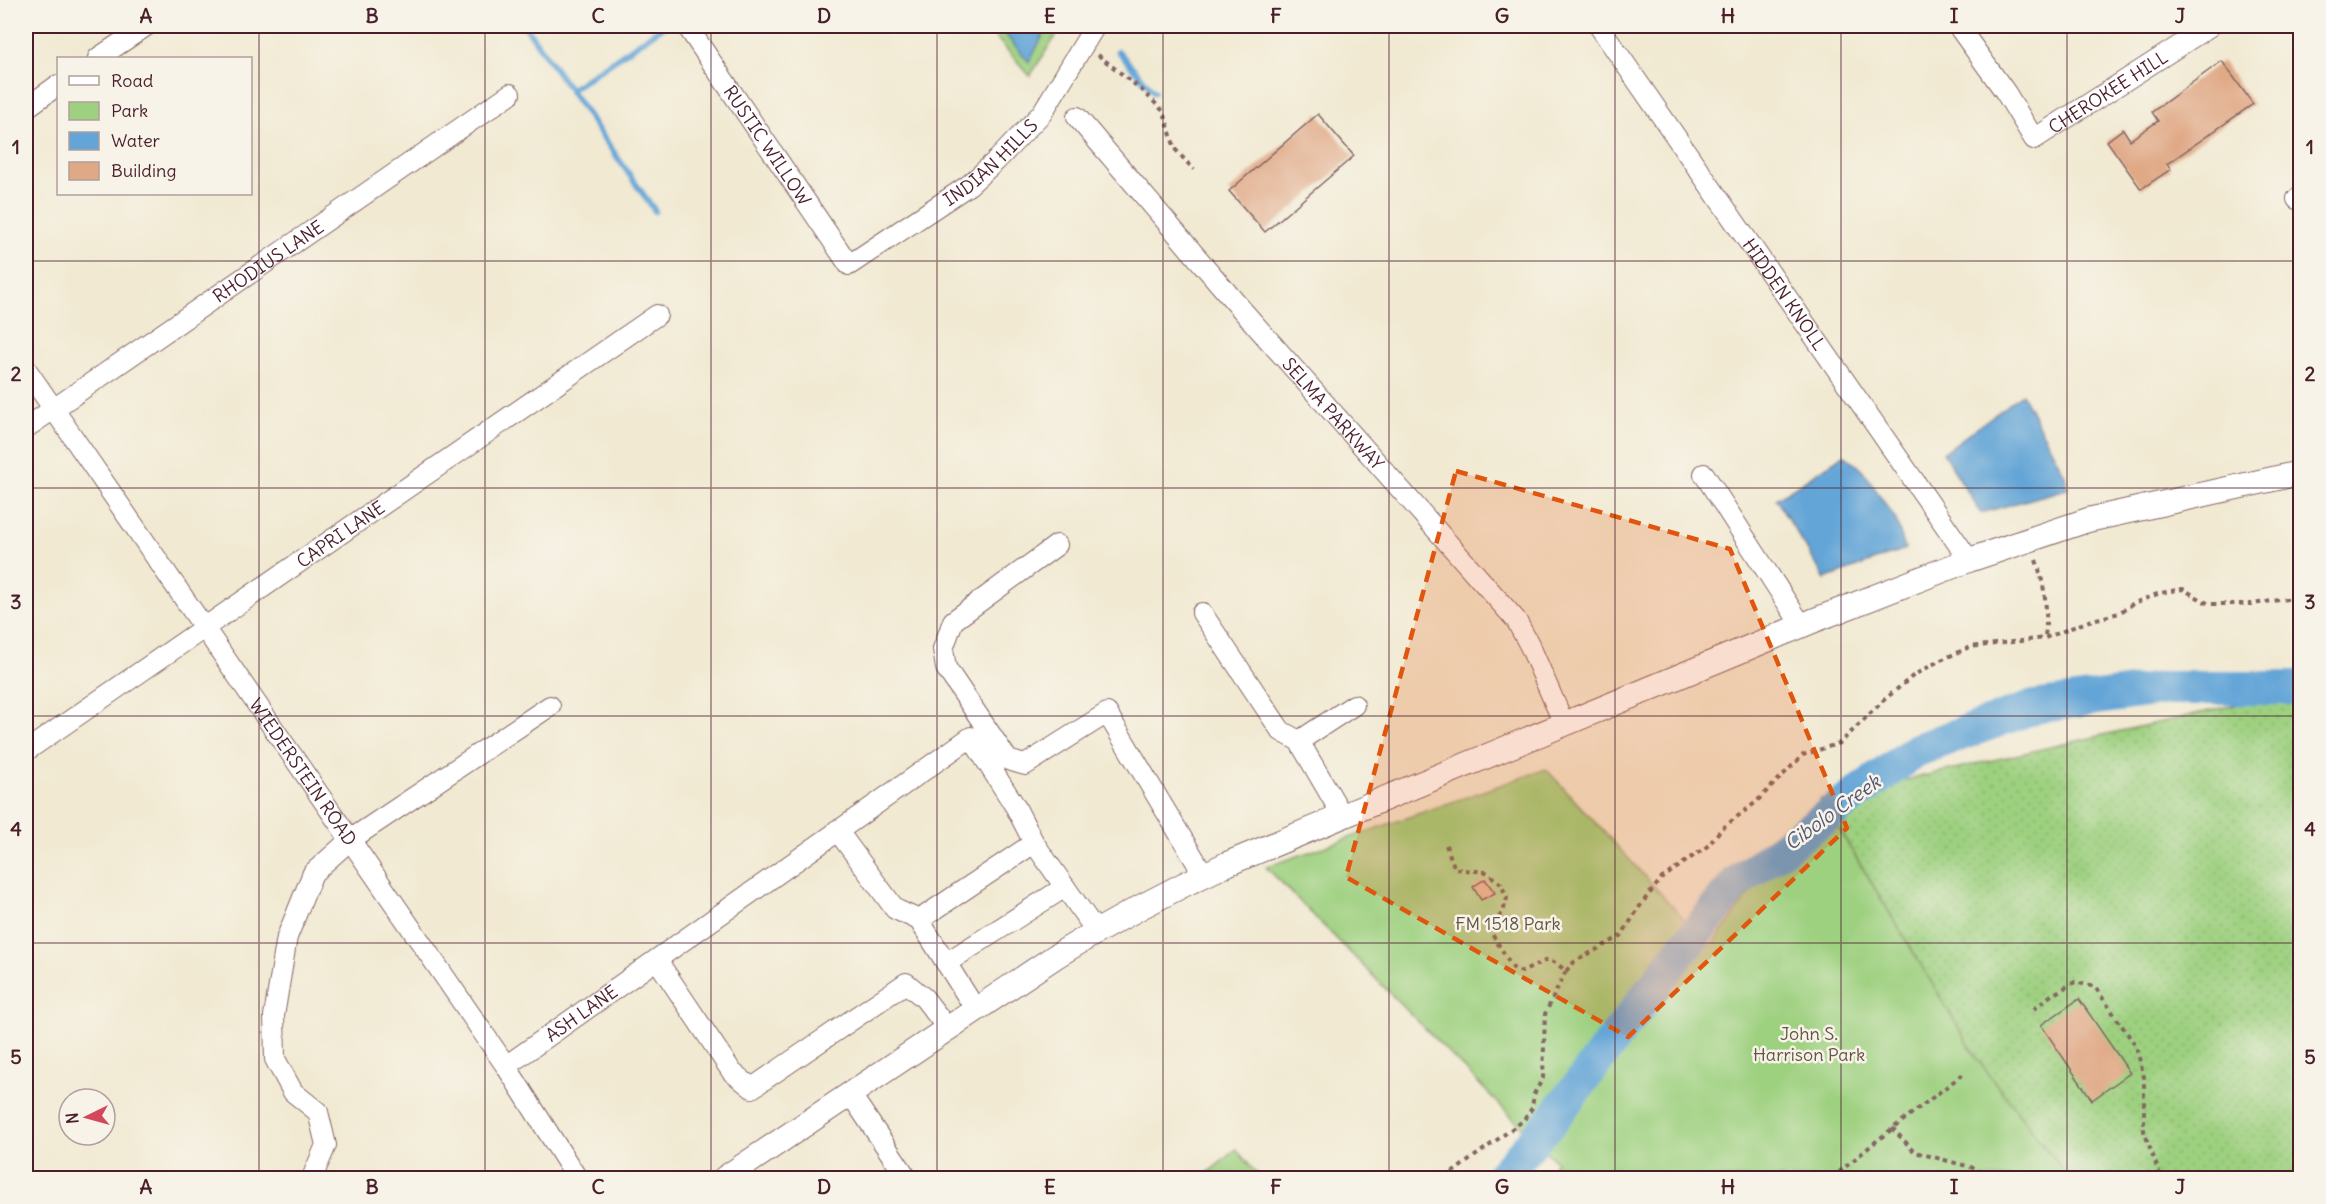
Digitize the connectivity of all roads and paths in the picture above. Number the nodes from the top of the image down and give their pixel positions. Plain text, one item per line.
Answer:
1 (146, 26) edge
2 (688, 26) edge
3 (1095, 26) edge
4 (1599, 26) edge
5 (1958, 26) edge
6 (2210, 26) edge
7 (1083, 44) junction
8 (100, 57) edge
9 (57, 86) edge
10 (510, 94) dead end
11 (26, 108) edge
12 (1077, 117) dead end
13 (1194, 170) dead end
14 (849, 265) joint
15 (657, 315) dead end
16 (26, 369) edge
17 (53, 409) junction
18 (26, 428) edge
19 (2301, 473) edge
20 (1704, 474) dead end
21 (2030, 540) junction
22 (1057, 545) dead end
23 (1969, 560) junction
24 (2301, 597) edge
25 (1202, 613) dead end
26 (1802, 626) junction
27 (204, 628) junction
28 (2044, 638) junction
29 (1354, 705) dead end
30 (550, 706) dead end
31 (1564, 724) junction
32 (1299, 741) junction
33 (26, 751) edge
34 (1342, 815) junction
35 (837, 830) junction
36 (350, 840) junction
37 (1034, 843) junction
38 (1446, 845) dead end
39 (1204, 875) junction
40 (1065, 887) junction
41 (919, 920) junction
42 (1096, 931) junction
43 (657, 960) junction
44 (946, 963) junction
45 (1566, 971) junction
46 (2034, 1009) dead end
47 (976, 1010) junction
48 (948, 1029) junction
49 (506, 1066) junction
50 (1963, 1074) dead end
51 (851, 1095) junction
52 (1892, 1128) junction
53 (312, 1179) edge
54 (577, 1179) edge
55 (725, 1179) edge
56 (907, 1179) edge
57 (1445, 1179) edge
58 (1832, 1179) edge
59 (1990, 1179) edge
60 (2161, 1179) edge

1 - 8 street
2 - 14 street, RUSTIC WILLOW
3 - 7 street, INDIAN HILLS
4 - 23 street, HIDDEN KNOLL
5 - 6 street, CHEROKEE HILL
7 - 13 path
7 - 14 street, INDIAN HILLS
9 - 11 street
10 - 17 street, RHODIUS LANE
12 - 31 street, SELMA PARKWAY
15 - 27 street, CAPRI LANE
16 - 17 street, WIEDERSTEIN ROAD
17 - 18 street, RHODIUS LANE
17 - 27 street, WIEDERSTEIN ROAD
19 - 21 main road
20 - 26 street
21 - 23 main road
21 - 28 path
22 - 39 street
23 - 26 main road
24 - 28 path
25 - 32 street
26 - 31 main road
27 - 33 street, CAPRI LANE
27 - 36 street, WIEDERSTEIN ROAD
28 - 45 path
29 - 32 street
30 - 36 street
31 - 34 main road
32 - 34 street
34 - 39 main road
35 - 37 street, ASH LANE
35 - 41 street
35 - 43 street, ASH LANE
36 - 49 street, WIEDERSTEIN ROAD
36 - 53 street
37 - 40 street
37 - 41 street
38 - 45 path
39 - 42 main road
40 - 42 street
40 - 44 street
41 - 44 street
42 - 47 main road
43 - 48 street
43 - 49 street, ASH LANE
44 - 47 street
45 - 57 path
46 - 60 path
47 - 48 main road
48 - 51 main road
49 - 54 street, WIEDERSTEIN ROAD
50 - 52 path
51 - 55 main road
51 - 56 street
52 - 58 path
52 - 59 path

